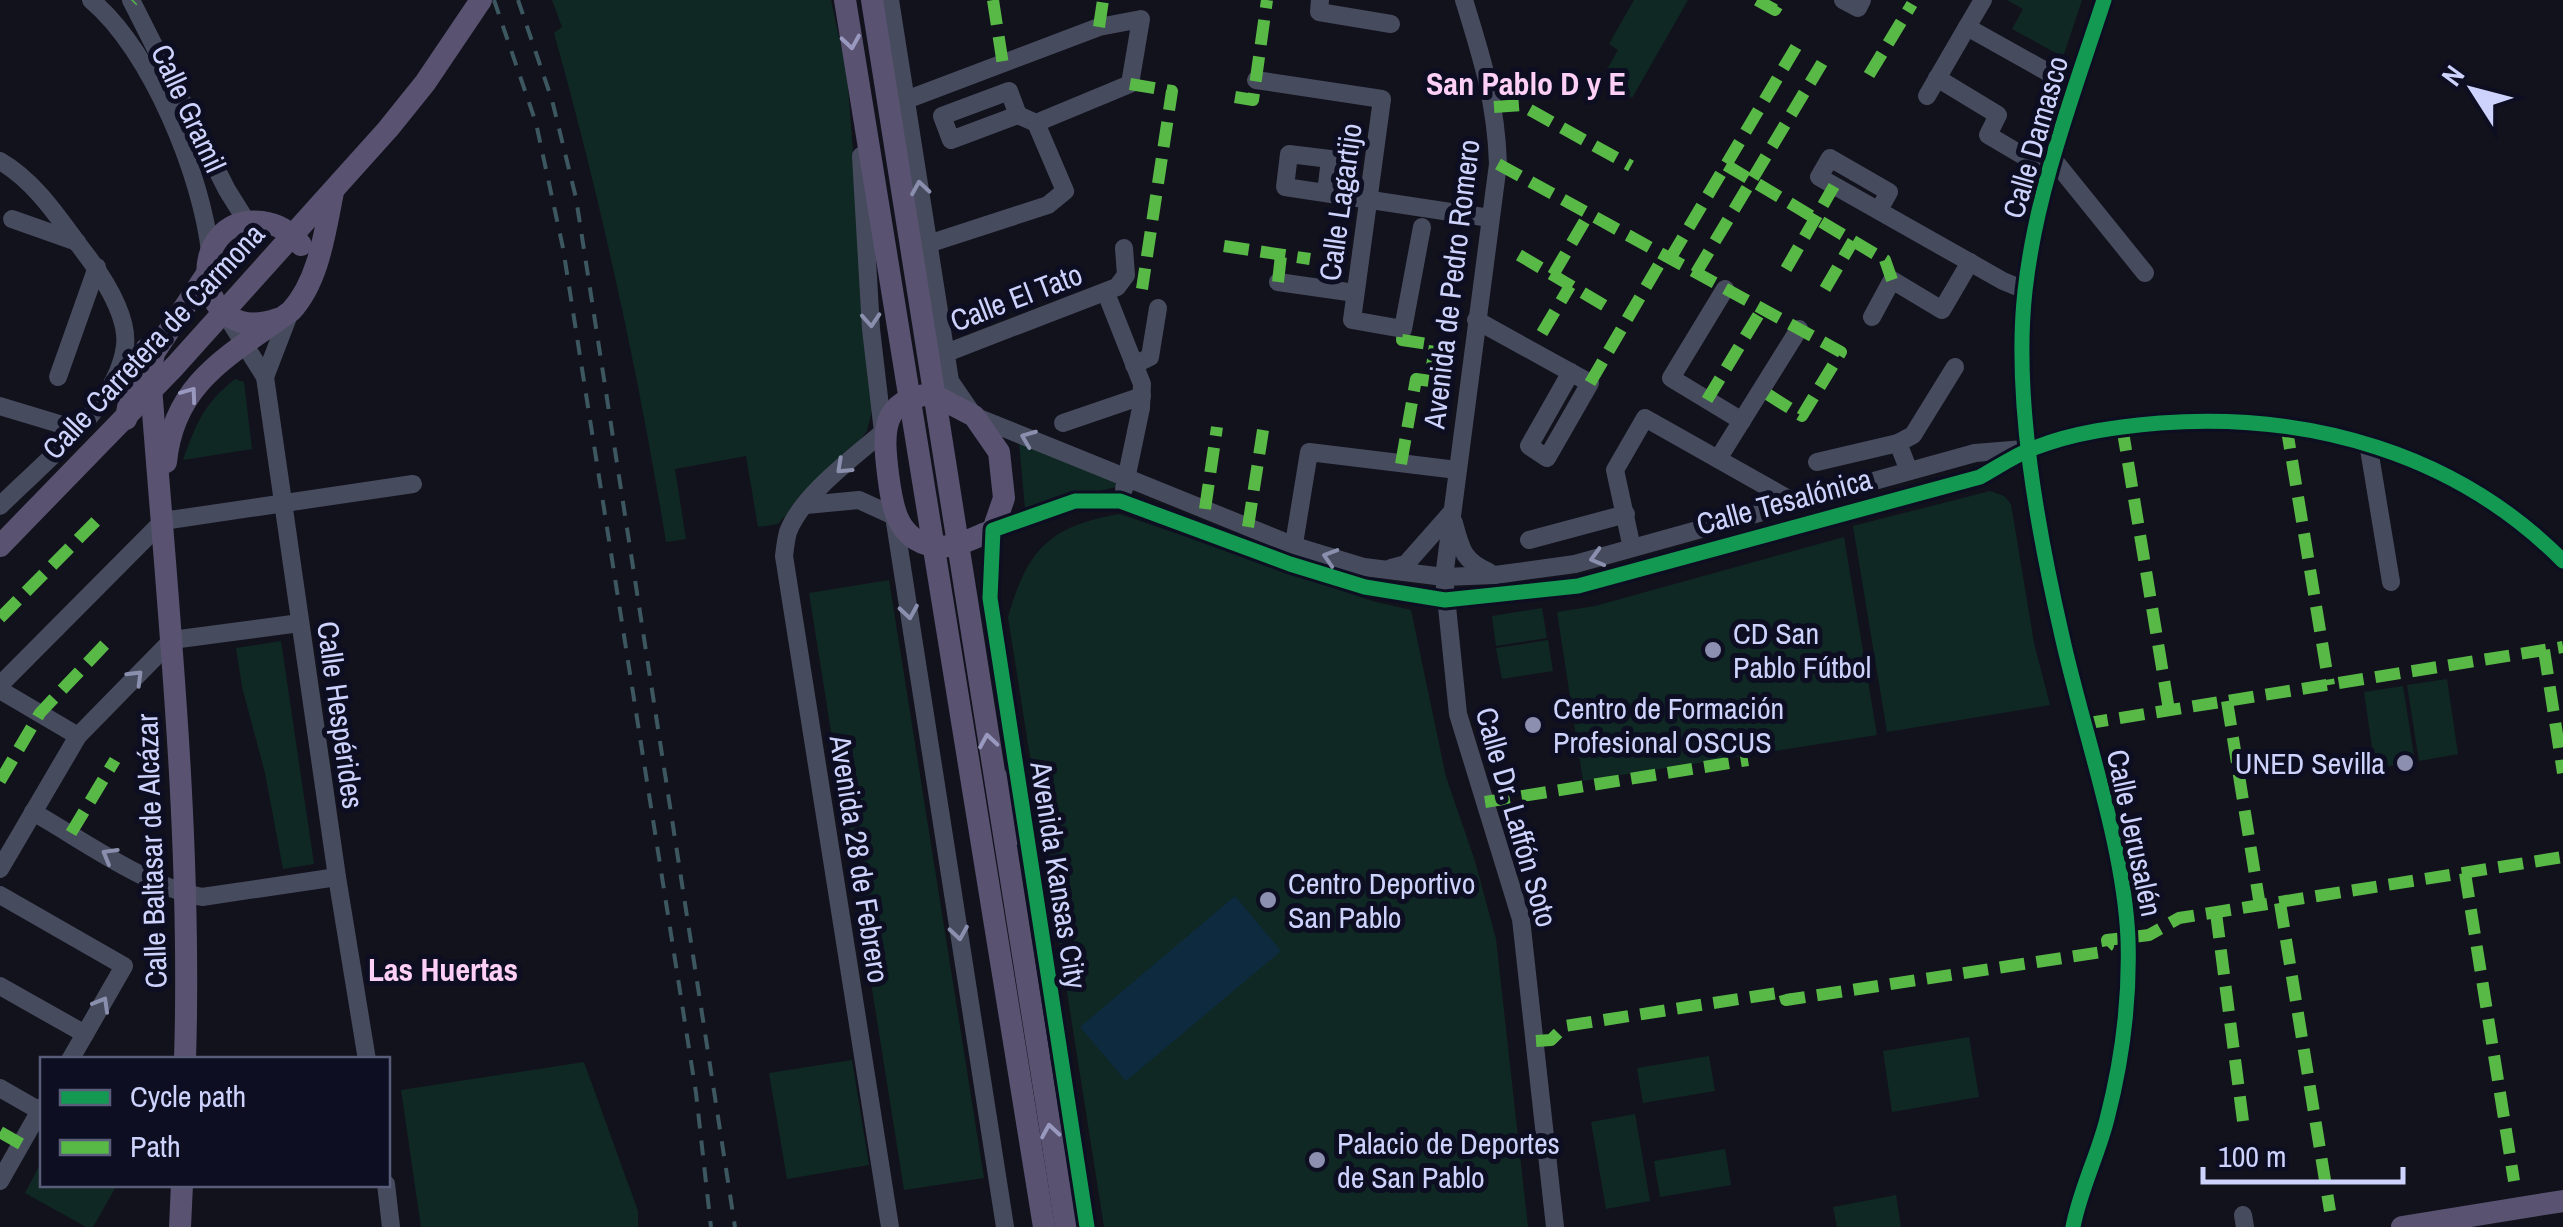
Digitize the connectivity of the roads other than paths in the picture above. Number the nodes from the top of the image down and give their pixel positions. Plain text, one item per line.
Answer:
1 (91, 0) edge
2 (131, 0) edge
3 (481, 0) edge
4 (844, 0) edge
5 (872, 0) edge
6 (890, 0) edge
7 (1320, 0) edge
8 (1464, 0) edge
9 (1843, 0) edge
10 (1862, 0) edge
11 (1983, 0) edge
12 (2104, 0) edge
13 (1391, 24) dead end
14 (1967, 27) junction
15 (1003, 65) junction
16 (1937, 78) junction
17 (1256, 80) dead end
18 (857, 83) junction
19 (2076, 88) junction
20 (1010, 91) junction
21 (1927, 96) dead end
22 (906, 100) junction
23 (1018, 115) junction
24 (1036, 123) junction
25 (0, 161) edge
26 (2051, 165) junction
27 (336, 187) junction
28 (1326, 194) dead end
29 (1366, 200) junction
30 (1879, 210) dead end
31 (1490, 218) junction
32 (12, 219) dead end
33 (247, 222) junction
34 (1422, 227) dead end
35 (283, 230) junction
36 (77, 242) junction
37 (928, 244) junction
38 (1124, 248) dead end
39 (1970, 262) junction
40 (208, 264) junction
41 (97, 267) junction
42 (2145, 273) dead end
43 (1278, 282) dead end
44 (306, 287) junction
45 (1725, 289) dead end
46 (2025, 290) junction
47 (1106, 293) junction
48 (1355, 293) junction
49 (1158, 308) dead end
50 (291, 311) junction
51 (1872, 316) dead end
52 (176, 318) junction
53 (1476, 320) junction
54 (240, 328) junction
55 (1799, 329) dead end
56 (136, 347) junction
57 (946, 353) junction
58 (218, 364) junction
59 (1134, 365) junction
60 (1954, 367) dead end
61 (1571, 372) dead end
62 (58, 377) dead end
63 (265, 377) junction
64 (151, 392) junction
65 (922, 395) junction
66 (1142, 396) junction
67 (0, 406) edge
68 (974, 416) junction
69 (126, 418) junction
70 (1742, 421) junction
71 (1064, 423) dead end
72 (76, 429) junction
73 (883, 432) junction
74 (1898, 442) junction
75 (2368, 443) junction
76 (2030, 449) junction
77 (1718, 459) junction
78 (1817, 462) dead end
79 (1457, 470) junction
80 (1909, 471) junction
81 (1127, 478) junction
82 (412, 484) dead end
83 (1120, 502) junction
84 (1794, 502) junction
85 (283, 504) junction
86 (806, 505) junction
87 (0, 506) edge
88 (162, 511) junction
89 (1452, 513) junction
90 (1626, 514) junction
91 (894, 516) junction
92 (993, 530) junction
93 (1529, 540) dead end
94 (0, 546) edge
95 (946, 546) junction
96 (1632, 548) junction
97 (1292, 555) junction
98 (2563, 561) edge
99 (1386, 570) junction
100 (1496, 575) junction
101 (1444, 577) junction
102 (2391, 582) dead end
103 (1444, 600) junction
104 (300, 624) junction
105 (172, 640) junction
106 (0, 688) edge
107 (78, 736) junction
108 (1016, 774) junction
109 (33, 812) junction
110 (0, 869) edge
111 (337, 877) junction
112 (1010, 878) junction
113 (186, 894) junction
114 (0, 895) edge
115 (0, 986) edge
116 (85, 1034) junction
117 (72, 1057) edge
118 (185, 1057) edge
119 (367, 1057) edge
120 (0, 1088) edge
121 (40, 1108) edge
122 (40, 1111) edge
123 (0, 1181) edge
124 (182, 1187) edge
125 (386, 1187) edge
126 (2563, 1201) edge
127 (180, 1227) edge
128 (391, 1227) edge
129 (890, 1227) edge
130 (1005, 1227) edge
131 (1044, 1227) edge
132 (1066, 1227) edge
133 (1087, 1227) edge
134 (1556, 1227) edge
135 (2073, 1227) edge
136 (2402, 1227) edge

1 - 40 street, Calle Gramil
2 - 33 street, Calle Gramil
3 - 27 main road
4 -> 18 main road, Avenida Kansas City
5 - 65 main road, Avenida Kansas City
6 - 22 street
7 - 13 street
8 - 31 street, Avenida de Pedro Romero
9 - 10 street
11 - 14 street
12 - 19 street, Calle Damasco
14 - 16 street
14 - 19 street
15 - 20 street
15 - 22 street
15 - 24 street
16 - 21 street
16 - 26 street
17 - 29 street, Calle Lagartijo
18 - 65 main road, Avenida Kansas City
18 -> 73 street
19 - 26 street, Calle Damasco
20 - 23 street
20 - 23 street
37 -> 22 street
23 - 24 street
24 - 37 street
25 - 36 street
26 - 42 street
26 - 46 street, Calle Damasco
27 - 35 main road
27 - 44 main road
28 - 29 street
29 - 31 street
29 - 48 street, Calle Lagartijo
30 - 39 street
31 - 53 street, Avenida de Pedro Romero
32 - 36 street
33 - 35 main road
33 - 40 main road
34 - 48 street, Calle Lagartijo
35 - 44 main road
35 - 54 main road, Calle Carretera de Carmona
36 - 41 street
37 - 57 street
38 - 47 street, Calle El Tato
39 - 46 street
39 - 51 street
40 - 52 main road
40 - 54 main road
41 - 56 street
41 - 62 street
43 - 48 street
44 - 50 main road
45 - 70 street
46 - 76 street, Calle Damasco
47 - 57 street, Calle El Tato
47 - 59 street, Calle El Tato
49 - 59 street
50 - 54 main road
50 - 63 street
52 - 56 main road
52 - 64 main road
53 - 61 street
53 - 79 street, Avenida de Pedro Romero
54 - 58 main road
54 - 63 street
54 - 64 main road, Calle Carretera de Carmona
55 - 70 street
56 - 69 main road
56 - 72 street
57 - 68 street
58 - 63 street
88 -> 58 main road
59 - 66 street, Calle El Tato
60 - 74 street
63 - 85 street, Calle Hespérides
64 - 69 main road, Calle Carretera de Carmona
64 - 88 main road
65 - 68 main road
65 - 73 main road
65 - 95 main road, Avenida Kansas City
66 - 71 street
66 - 81 street, Calle El Tato
67 - 72 street
81 -> 68 street, Calle Tesalónica
68 - 92 main road
69 - 94 main road, Calle Carretera de Carmona
70 - 77 street
72 - 87 street
73 -> 86 street, Avenida 28 de Febrero
73 - 91 main road
74 - 78 street
74 - 80 street
75 - 76 street, Calle Tesalónica
75 - 98 street, Calle Tesalónica
75 - 102 street
76 - 80 street, Calle Tesalónica
76 - 103 street, Calle Tesalónica
76 - 135 street, Calle Jerusalén
77 - 84 street
77 - 90 street
79 - 89 street, Avenida de Pedro Romero
79 - 97 street
80 - 84 street, Calle Tesalónica
81 - 83 street, Calle El Tato
81 - 97 street, Calle Tesalónica
82 - 85 street
83 - 92 street, Calle Tesalónica
83 - 97 street, Calle Tesalónica
84 - 96 street, Calle Tesalónica
85 - 88 street
85 - 104 street, Calle Hespérides
86 - 91 street
86 - 129 street, Avenida 28 de Febrero
88 - 105 main road, Calle Baltasar de Alcázar
88 - 106 street
89 - 99 street
89 - 100 street
89 - 101 street, Avenida de Pedro Romero
90 - 93 street
90 - 96 street
91 - 95 main road
91 -> 130 street
92 - 95 main road
92 - 108 street, Avenida Kansas City
112 -> 95 main road, Avenida Kansas City
95 - 131 main road, Avenida Kansas City
96 -> 100 street, Calle Tesalónica
99 -> 97 street, Calle Tesalónica
97 - 103 street, Calle Tesalónica
99 - 101 street, Calle Tesalónica
100 - 101 street, Calle Tesalónica
101 - 103 street, Calle Dr. Laffón Soto
103 - 134 street, Calle Dr. Laffón Soto
104 - 105 street
104 - 111 street, Calle Hespérides
107 -> 105 street
105 - 113 main road, Calle Baltasar de Alcázar
106 - 107 street
107 - 109 street
108 - 112 main road
108 - 133 street, Avenida Kansas City
109 - 110 street
113 -> 109 street
111 - 113 street
111 - 119 street, Calle Hespérides
132 -> 112 main road, Avenida Kansas City
113 - 118 main road, Calle Baltasar de Alcázar
116 -> 114 street
115 - 116 street
116 - 117 street
120 - 121 street
122 - 123 street
124 - 127 main road
125 - 128 street
126 - 136 main road

